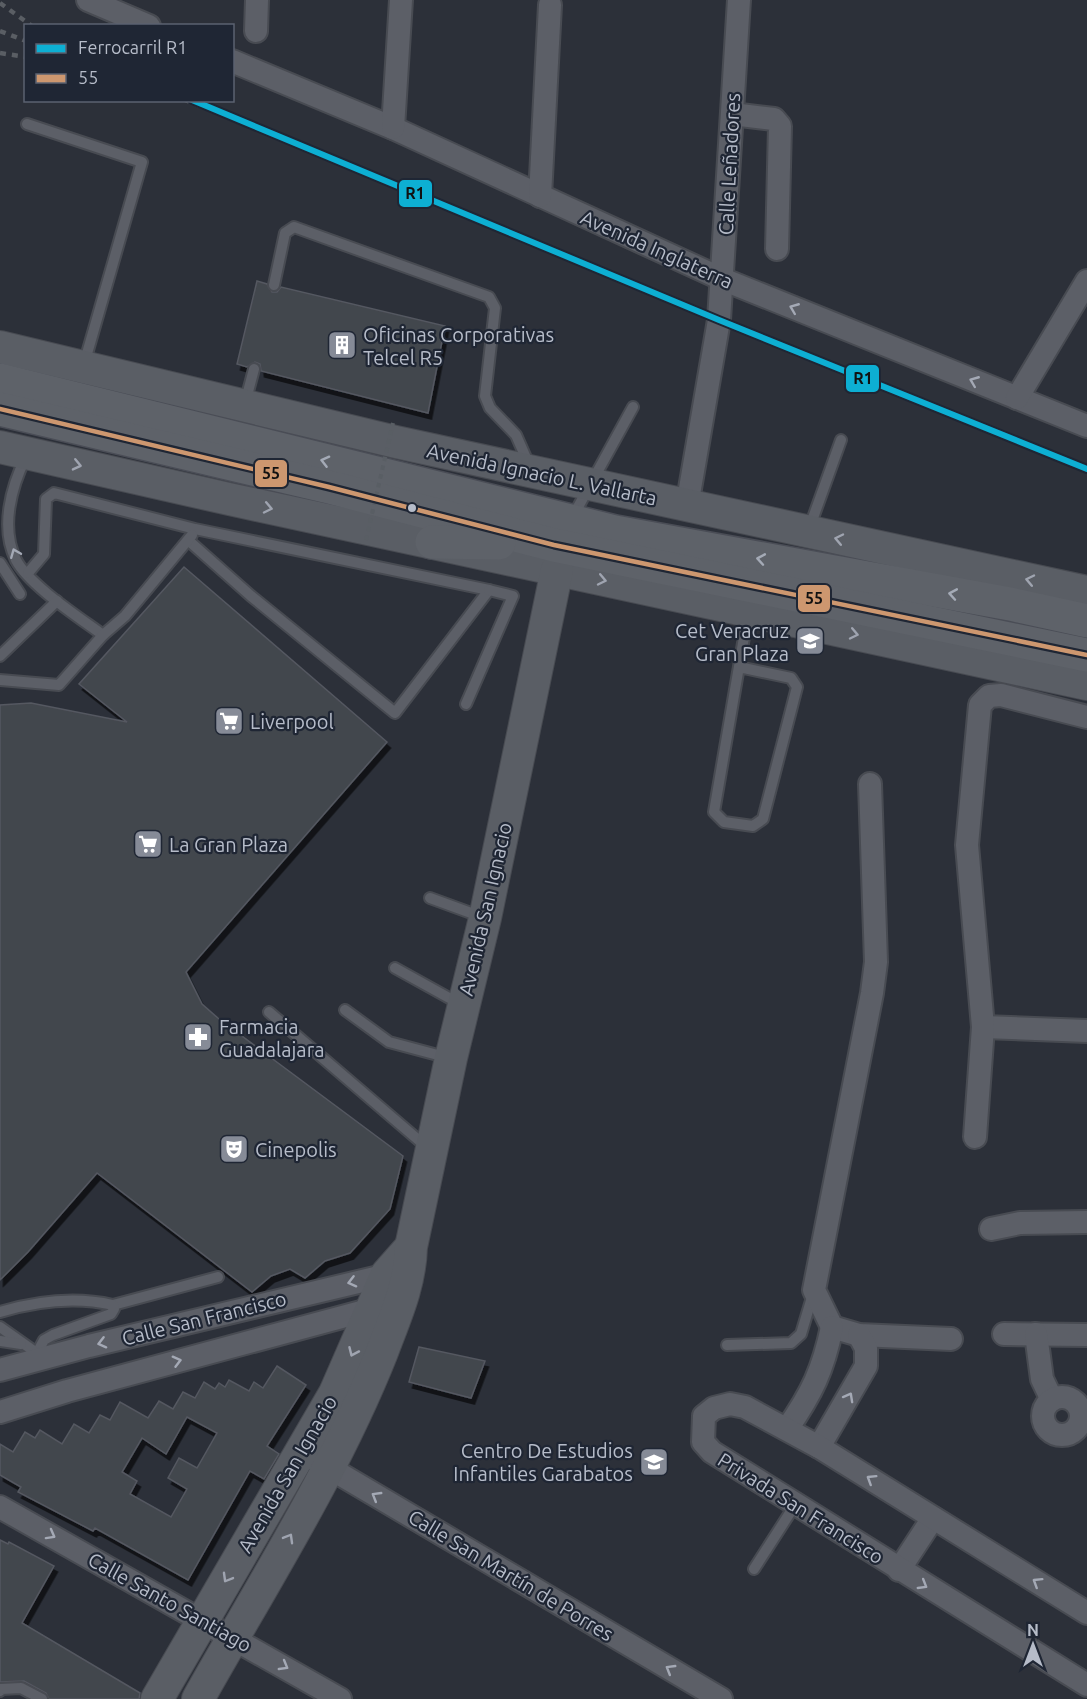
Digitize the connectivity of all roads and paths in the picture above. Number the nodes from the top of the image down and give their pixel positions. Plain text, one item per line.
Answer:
1 (88, 0) edge
2 (257, 0) edge
3 (400, 0) edge
4 (739, 0) edge
5 (550, 5) dead end
6 (144, 24) edge
7 (256, 31) dead end
8 (234, 62) edge
9 (732, 114) junction
10 (27, 124) dead end
11 (393, 128) junction
12 (540, 196) junction
13 (777, 249) dead end
14 (722, 279) junction
15 (1087, 280) edge
16 (274, 285) dead end
17 (0, 347) edge
18 (0, 358) edge
19 (84, 367) junction
20 (254, 369) dead end
21 (0, 380) edge
22 (1017, 398) junction
23 (244, 406) junction
24 (633, 407) dead end
25 (0, 409) edge
26 (202, 415) tunnel mouth
27 (393, 423) dead end
28 (1087, 426) edge
29 (841, 440) dead end
30 (357, 447) tunnel mouth
31 (11, 452) edge
32 (533, 473) junction
33 (687, 506) junction
34 (570, 525) junction
35 (195, 529) junction
36 (807, 532) junction
37 (366, 540) dead end
38 (189, 541) junction
39 (432, 542) joint
40 (0, 563) edge
41 (28, 573) junction
42 (489, 590) junction
43 (1087, 592) edge
44 (20, 594) dead end
45 (57, 601) junction
46 (748, 611) junction
47 (1087, 621) edge
48 (103, 635) junction
49 (1087, 655) edge
50 (0, 656) edge
51 (739, 667) junction
52 (0, 680) edge
53 (1087, 684) edge
54 (466, 704) dead end
55 (1087, 717) edge
56 (870, 784) dead end
57 (430, 898) dead end
58 (485, 918) junction
59 (395, 968) dead end
60 (464, 1006) junction
61 (345, 1010) dead end
62 (270, 1012) dead end
63 (983, 1027) junction
64 (1087, 1031) edge
65 (451, 1059) junction
66 (975, 1137) dead end
67 (431, 1151) junction
68 (1087, 1222) edge
69 (991, 1229) dead end
70 (403, 1264) junction
71 (218, 1277) dead end
72 (814, 1290) junction
73 (112, 1305) junction
74 (386, 1305) junction
75 (0, 1312) edge
76 (0, 1327) edge
77 (832, 1327) junction
78 (1004, 1334) dead end
79 (1036, 1334) junction
80 (859, 1335) junction
81 (1087, 1335) edge
82 (951, 1339) dead end
83 (0, 1341) edge
84 (22, 1344) junction
85 (727, 1345) dead end
86 (40, 1356) junction
87 (0, 1370) edge
88 (67, 1391) junction
89 (1052, 1400) junction
90 (0, 1412) edge
91 (1083, 1427) edge
92 (787, 1429) junction
93 (819, 1447) junction
94 (301, 1451) junction
95 (328, 1468) junction
96 (795, 1505) junction
97 (0, 1507) edge
98 (933, 1518) junction
99 (754, 1569) dead end
100 (899, 1570) junction
101 (1087, 1613) edge
102 (203, 1620) junction
103 (233, 1637) junction
104 (1087, 1685) edge
105 (0, 1691) edge
106 (42, 1699) edge
107 (157, 1699) edge
108 (198, 1699) edge
109 (340, 1699) edge
110 (721, 1699) edge

1 - 6 street
2 - 7 street
3 - 11 street
4 - 9 street, Calle Leñadores
5 - 12 street
8 - 11 street, Avenida Inglaterra
9 - 13 street
9 - 14 street, Calle Leñadores
10 - 19 lane
11 - 12 street, Avenida Inglaterra
12 - 14 street, Avenida Inglaterra
22 -> 14 street, Avenida Inglaterra
14 - 33 street, Calle Leñadores
15 - 22 street
16 - 32 lane
17 - 19 main road, Avenida Ignacio L. Vallarta
18 - 26 main road
19 - 23 main road, Avenida Ignacio L. Vallarta
20 - 23 lane
34 -> 21 main road, Avenida Ignacio L. Vallarta
22 - 28 street, Avenida Inglaterra
23 - 32 main road, Avenida Ignacio L. Vallarta
24 - 34 lane
25 - 34 main road, Avenida Ignacio L. Vallarta
27 - 37 path, bridge
29 - 36 lane
30 - 34 main road
31 -> 39 main road
41 -> 31 lane
32 - 34 main road, Avenida Ignacio L. Vallarta
33 - 34 main road, Avenida Ignacio L. Vallarta
33 - 36 main road, Avenida Ignacio L. Vallarta
34 - 39 main road
34 -> 46 main road, Avenida Ignacio L. Vallarta
47 -> 34 main road, Avenida Ignacio L. Vallarta
34 - 49 main road, Avenida Ignacio L. Vallarta
34 - 58 main road, Avenida San Ignacio
35 - 38 lane
35 - 41 lane
35 - 42 lane
43 -> 36 main road, Avenida Ignacio L. Vallarta
38 - 42 lane
38 - 48 lane
40 - 44 lane
41 - 45 lane
42 - 54 lane
45 - 48 lane
45 - 50 lane
46 - 51 lane
46 -> 53 main road, Avenida Ignacio L. Vallarta
48 - 52 lane
51 - 51 lane
55 - 63 street
56 - 72 street
57 - 58 lane
58 - 60 main road, Avenida San Ignacio
59 - 60 lane
60 - 65 main road, Avenida San Ignacio
61 - 65 lane
62 - 67 lane
63 - 64 street
63 - 66 street
65 - 67 main road, Avenida San Ignacio
67 - 70 main road, Avenida San Ignacio
68 - 69 street
70 - 74 main road, Avenida San Ignacio
70 -> 86 street, Calle San Francisco
71 - 73 lane
72 - 77 street
72 - 85 lane
73 - 75 lane
73 - 86 lane
88 -> 74 street, Calle San Francisco
74 -> 94 main road, Avenida San Ignacio
74 - 95 main road, Avenida San Ignacio
76 - 84 lane
77 - 80 street
77 - 92 street
78 - 79 street
79 - 81 street
79 - 89 street
80 - 82 street
93 -> 80 street
83 - 84 lane
84 - 86 lane
86 - 87 street, Calle San Francisco
86 - 88 street
88 - 90 street, Calle San Francisco
89 - 91 street
89 - 91 street
92 - 93 street, Privada San Francisco
92 - 96 street, Privada San Francisco
98 -> 93 street, Privada San Francisco
94 - 95 street, Calle San Martín de Porres
94 -> 102 main road, Avenida San Ignacio
103 -> 95 main road, Avenida San Ignacio
110 -> 95 street, Calle San Martín de Porres
96 - 99 lane
96 - 100 street, Privada San Francisco
97 -> 102 street, Calle Santo Santiago
98 - 100 street
101 -> 98 street, Privada San Francisco
100 -> 104 street, Privada San Francisco
102 - 103 street, Calle Santo Santiago
102 - 107 main road, Avenida San Ignacio
103 - 108 main road, Avenida San Ignacio
103 -> 109 street, Calle Santo Santiago
105 - 106 lane

